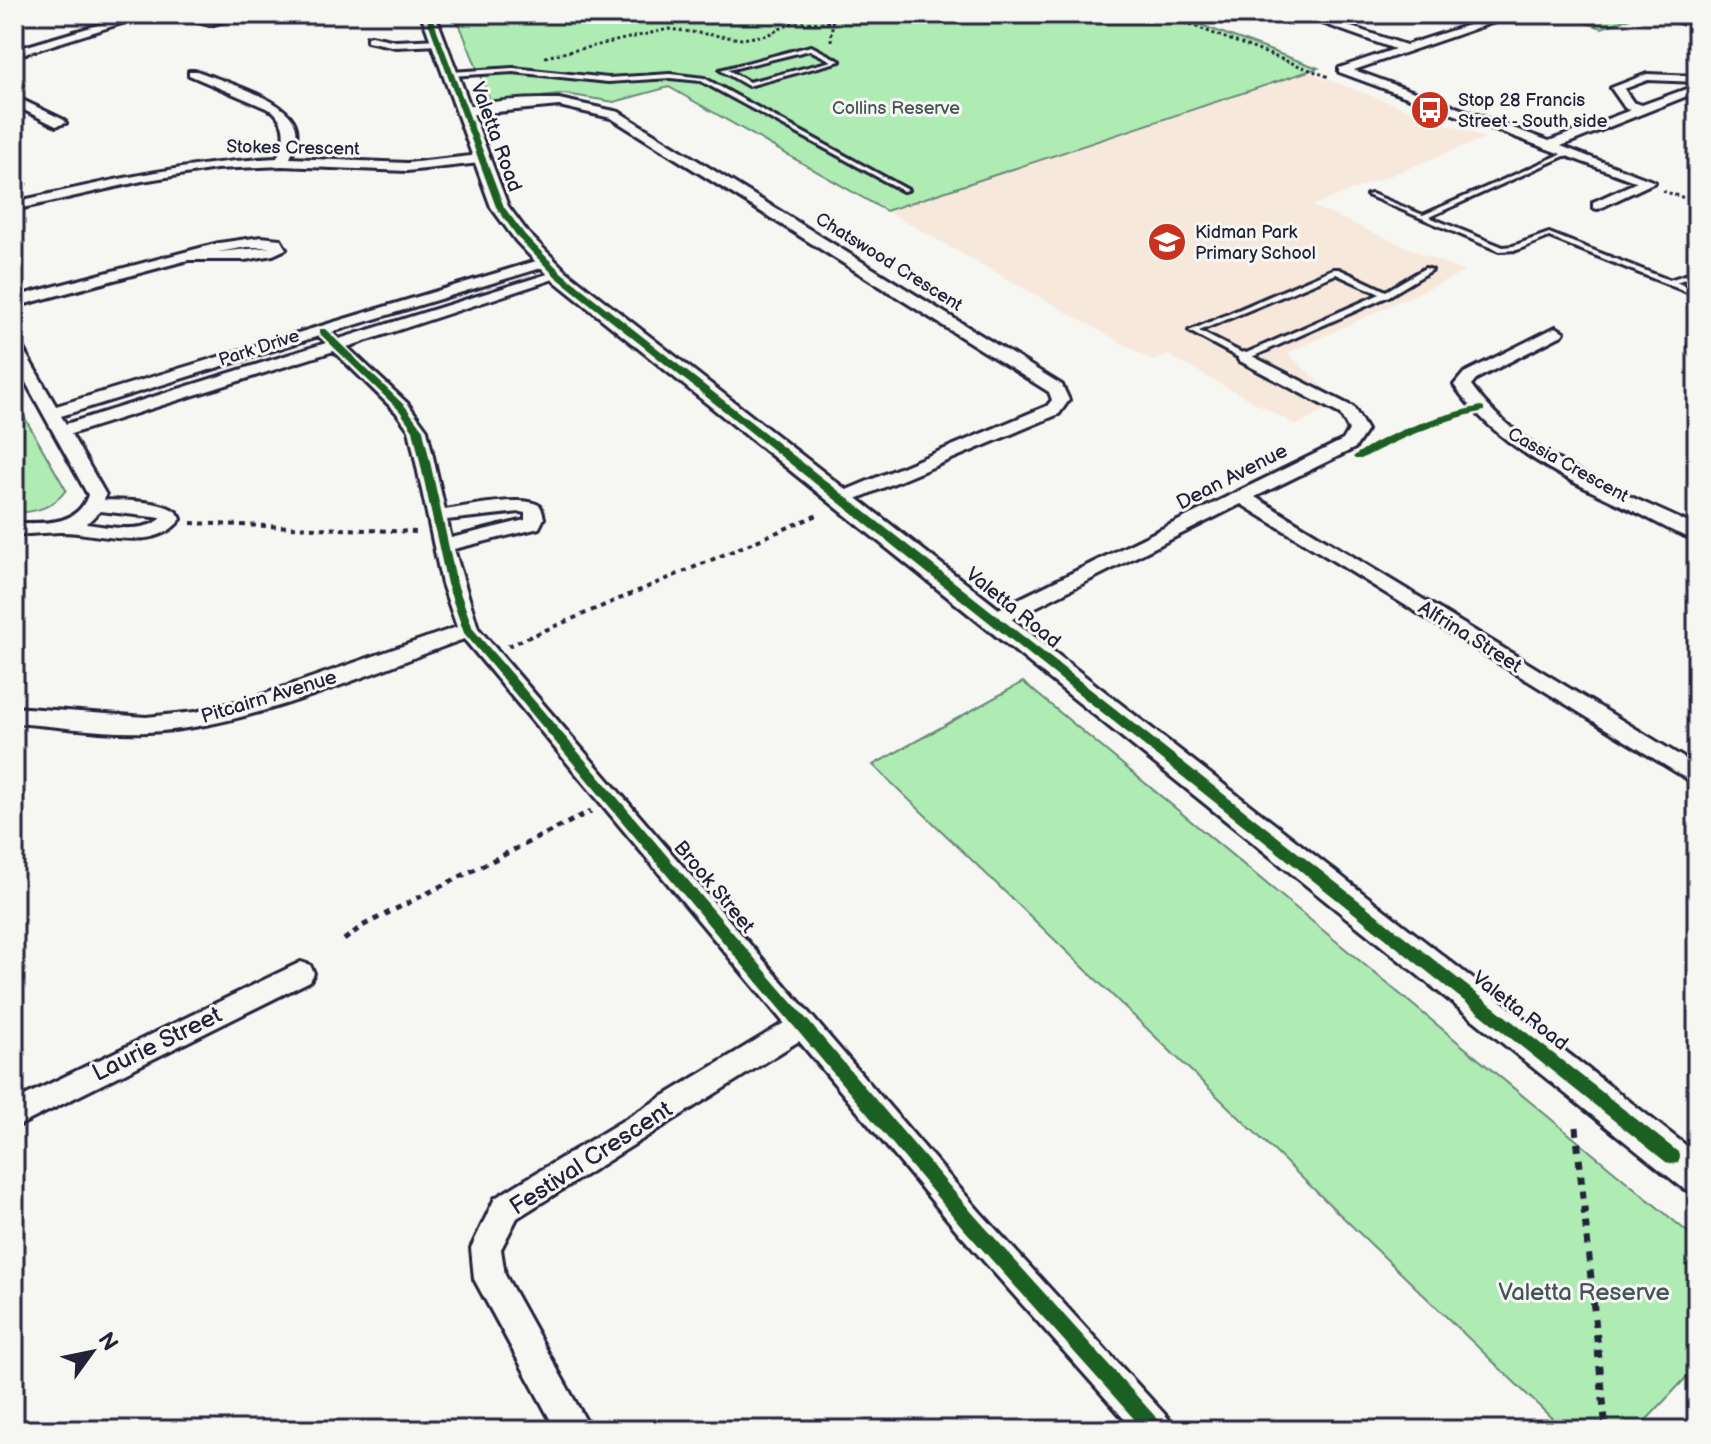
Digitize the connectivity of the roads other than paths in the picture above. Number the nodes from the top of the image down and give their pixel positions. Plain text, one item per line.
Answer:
1 (146, 14) edge
2 (170, 14) edge
3 (243, 14) edge
4 (428, 14) edge
5 (1302, 14) edge
6 (1513, 14) edge
7 (1659, 14) edge
8 (1697, 25) edge
9 (371, 39) dead end
10 (439, 42) junction
11 (1406, 49) junction
12 (14, 54) edge
13 (193, 73) dead end
14 (451, 74) junction
15 (735, 77) junction
16 (1697, 79) edge
17 (711, 83) junction
18 (1697, 88) edge
19 (1676, 97) junction
20 (14, 100) edge
21 (1697, 103) edge
22 (1643, 110) junction
23 (466, 111) junction
24 (60, 123) dead end
25 (1549, 146) junction
26 (1568, 153) junction
27 (480, 159) junction
28 (282, 162) junction
29 (905, 190) dead end
30 (1370, 195) dead end
31 (1598, 205) dead end
32 (14, 206) edge
33 (1423, 217) junction
34 (189, 256) junction
35 (553, 268) junction
36 (1428, 270) dead end
37 (1697, 273) edge
38 (1669, 282) junction
39 (1386, 294) junction
40 (1697, 294) edge
41 (14, 302) edge
42 (1556, 332) dead end
43 (330, 338) junction
44 (14, 347) edge
45 (1244, 357) junction
46 (52, 413) junction
47 (62, 431) junction
48 (1242, 497) junction
49 (843, 498) junction
50 (95, 505) junction
51 (59, 527) junction
52 (14, 529) edge
53 (1697, 534) edge
54 (995, 619) junction
55 (468, 630) junction
56 (14, 715) edge
57 (1697, 777) edge
58 (301, 973) dead end
59 (803, 1025) junction
60 (14, 1115) edge
61 (1697, 1177) edge
62 (574, 1430) edge
63 (1156, 1430) edge

1 - 12 street
2 - 3 street
4 - 10 street, Valetta Road
5 - 11 street
6 - 11 street
7 - 8 street
9 - 10 street
10 - 14 street, Valetta Road
11 - 25 street
13 - 28 street
14 - 17 lane
14 - 23 street, Valetta Road
15 - 15 lane
15 - 17 lane
16 - 22 street
17 - 29 lane
18 - 19 street
19 - 21 street
19 - 22 street
20 - 24 street
22 - 25 street
23 - 27 street, Valetta Road
23 - 49 street, Chatswood Crescent
25 - 26 street
26 - 31 street
26 - 33 lane
27 - 28 street, Stokes Crescent
27 - 35 street, Valetta Road
28 - 32 street, Stokes Crescent
30 - 33 lane
33 - 38 lane
34 - 34 street
34 - 41 street
35 - 43 street, Park Drive
35 - 49 street, Valetta Road
36 - 39 lane
37 - 38 lane
38 - 40 lane
39 - 45 lane
39 - 45 lane
42 - 53 street, Cassia Crescent
43 - 46 street, Park Drive
43 - 47 street, Park Drive
43 - 55 street, Brook Street
44 - 46 street
45 - 48 street, Dean Avenue
46 - 47 street
47 - 50 street
48 - 54 street, Dean Avenue
48 - 57 street, Alfrina Street
49 - 54 street, Valetta Road
50 - 51 street
50 - 51 street
51 - 52 street
54 - 61 street, Valetta Road
55 - 56 street, Pitcairn Avenue
55 - 59 street, Brook Street
58 - 60 street, Laurie Street
59 - 62 street, Festival Crescent
59 - 63 street, Brook Street

